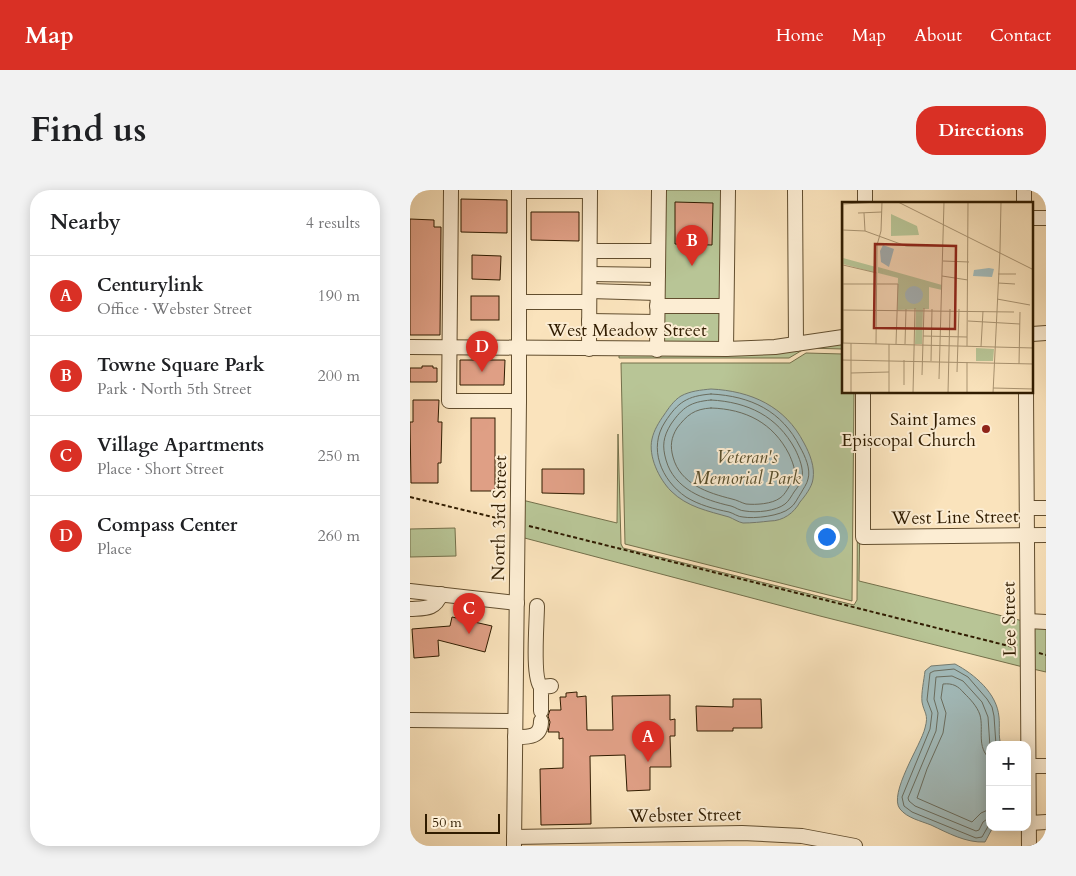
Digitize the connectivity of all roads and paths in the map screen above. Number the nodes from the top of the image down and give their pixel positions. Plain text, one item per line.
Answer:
1 (451, 190) edge
2 (519, 190) edge
3 (659, 190) edge
4 (728, 190) edge
5 (795, 190) edge
6 (590, 191) edge
7 (590, 251) junction
8 (658, 251) junction
9 (590, 274) junction
10 (658, 274) junction
11 (589, 297) junction
12 (657, 300) junction
13 (519, 302) junction
14 (726, 306) junction
15 (589, 321) junction
16 (657, 322) junction
17 (842, 337) edge
18 (796, 344) junction
19 (410, 347) edge
20 (449, 347) junction
21 (520, 348) junction
22 (589, 348) junction
23 (726, 349) junction
24 (656, 350) junction
25 (862, 394) edge
26 (1026, 394) edge
27 (519, 402) junction
28 (410, 497) edge
29 (1027, 508) junction
30 (1046, 508) edge
31 (518, 523) junction
32 (1027, 534) junction
33 (1046, 535) edge
34 (410, 591) edge
35 (441, 594) junction
36 (516, 603) junction
37 (538, 606) dead end
38 (410, 609) edge
39 (1028, 621) junction
40 (1046, 622) edge
41 (1028, 651) junction
42 (1046, 655) edge
43 (410, 720) edge
44 (515, 721) junction
45 (515, 737) junction
46 (1030, 741) edge
47 (1031, 766) edge
48 (1046, 766) edge
49 (1046, 822) edge
50 (1031, 823) edge
51 (1030, 831) edge
52 (618, 840) edge
53 (548, 841) edge
54 (514, 842) edge
55 (823, 843) edge
56 (847, 845) edge
57 (1029, 846) edge

1 - 20 street
2 - 6 street
2 - 13 street, North 3rd Street
3 - 8 street
4 - 14 street
5 - 18 street
6 - 7 street
7 - 8 street
7 - 9 street
8 - 10 street
9 - 10 street
9 - 11 street
10 - 12 street
11 - 12 street
11 - 13 street
11 - 15 street
12 - 14 street
12 - 16 street
13 - 21 street, North 3rd Street
14 - 23 street
15 - 16 street
15 - 22 street
16 - 24 street
17 - 18 street, West Meadow Street
18 - 23 street, West Meadow Street
19 - 20 street, West Meadow Street
20 - 21 street, West Meadow Street
20 - 27 street
21 - 22 street, West Meadow Street
21 - 27 street, North 3rd Street
22 - 24 street, West Meadow Street
23 - 24 street, West Meadow Street
25 - 32 street, West Line Street
26 - 29 street, Lee Street
27 - 31 street, North 3rd Street
28 - 31 path
29 - 30 street
29 - 32 street, Lee Street
31 - 36 street, North 3rd Street
31 - 41 path
32 - 33 street, West Line Street
32 - 39 street, Lee Street
34 - 35 street
35 - 36 street
35 - 38 street
36 - 44 street, North 3rd Street
37 - 45 street
39 - 40 street
39 - 41 street, Lee Street
41 - 42 path
41 - 46 street, Lee Street
43 - 44 street
44 - 45 street, North 3rd Street
45 - 54 street, North 3rd Street
47 - 48 street
49 - 50 street
51 - 57 street, Lee Street
52 - 53 street, Webster Street
52 - 55 street, Webster Street
53 - 54 street, Webster Street
55 - 56 street, Webster Street

